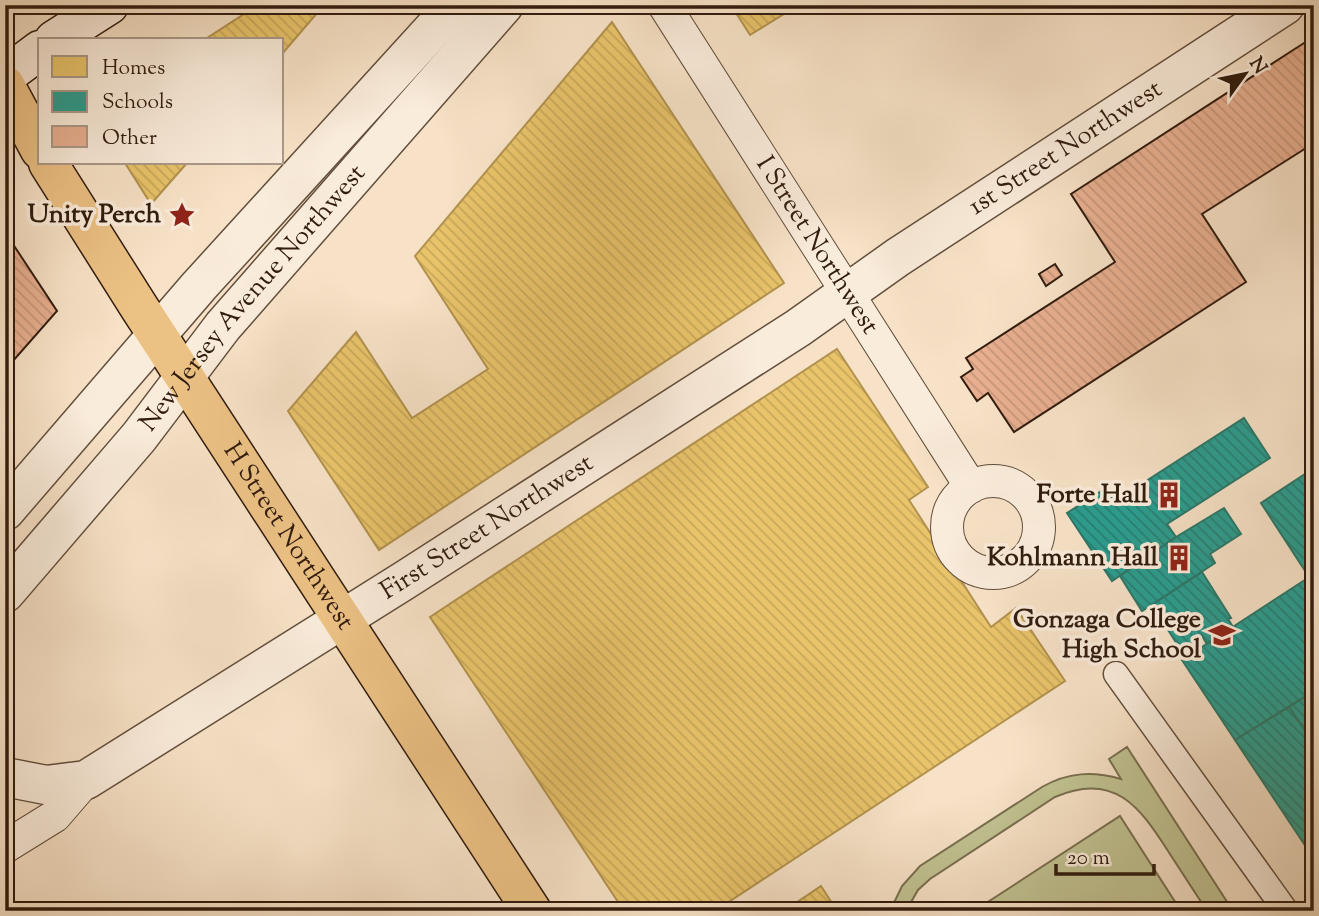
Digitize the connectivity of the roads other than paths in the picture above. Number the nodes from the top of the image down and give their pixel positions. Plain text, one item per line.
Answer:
1 (108, 5) edge
2 (456, 5) edge
3 (504, 5) edge
4 (664, 5) edge
5 (1285, 5) edge
6 (57, 38) edge
7 (38, 51) edge
8 (5, 76) edge
9 (5, 85) edge
10 (38, 146) edge
11 (49, 164) edge
12 (848, 293) junction
13 (157, 335) junction
14 (184, 377) junction
15 (971, 487) dead end
16 (5, 511) edge
17 (5, 593) edge
18 (342, 619) junction
19 (1116, 674) dead end
20 (5, 777) edge
21 (86, 780) junction
22 (5, 847) edge
23 (532, 911) edge
24 (1286, 911) edge

1 - 6 street
2 - 13 street, New Jersey Avenue Northwest
3 - 14 street, New Jersey Avenue Northwest
4 - 12 street, I Street Northwest
5 - 12 street, 1st Street Northwest
7 - 8 street
9 - 10 main road
11 - 13 main road, H Street Northwest
12 - 15 street, I Street Northwest
12 - 18 street, First Street Northwest
13 - 14 main road, H Street Northwest
13 - 16 street, New Jersey Avenue Northwest
14 - 17 street, New Jersey Avenue Northwest
14 - 18 main road, H Street Northwest
18 - 21 street, First Street Northwest
18 - 23 main road, H Street Northwest
19 - 24 street
20 - 21 street, First Street Northwest
21 - 22 street

